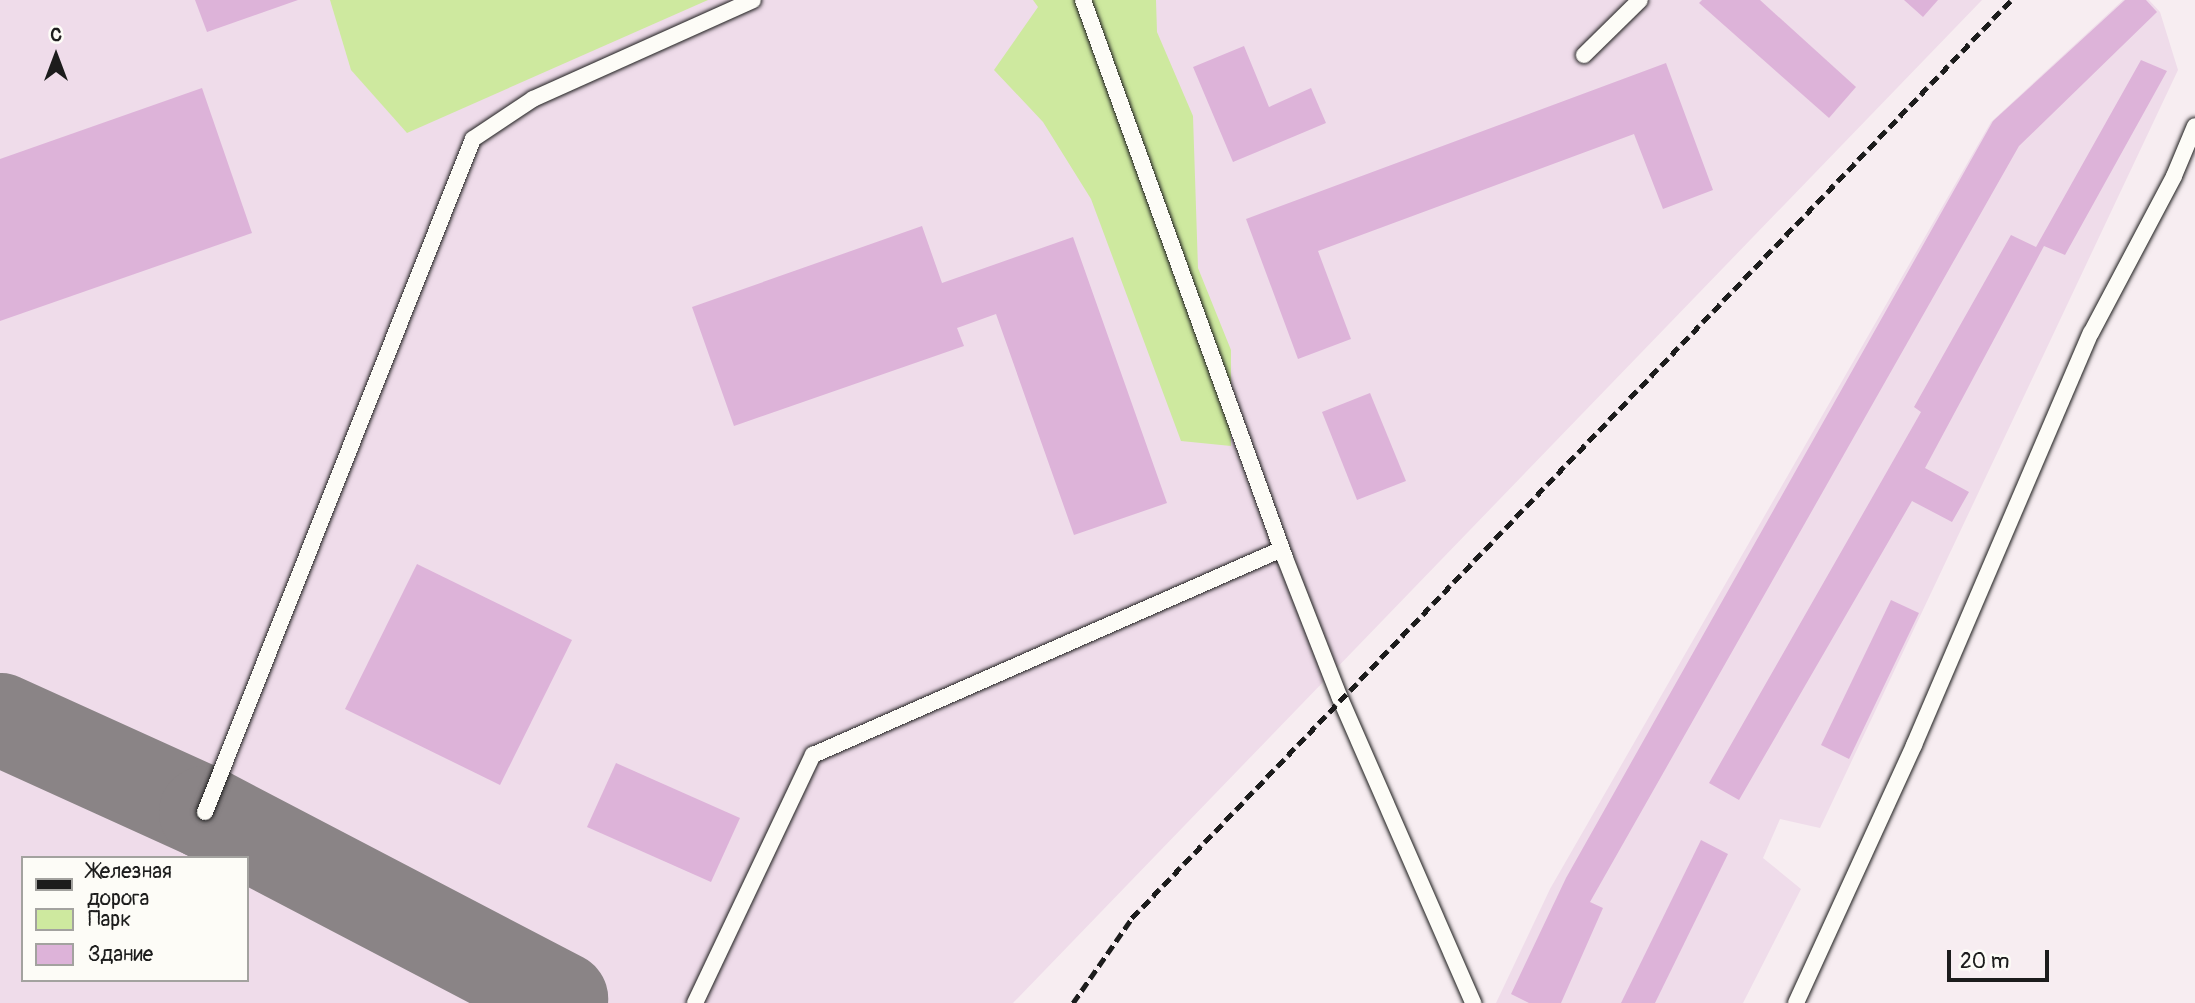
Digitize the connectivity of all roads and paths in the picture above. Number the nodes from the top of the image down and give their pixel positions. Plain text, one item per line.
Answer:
1 (753, 0) edge
2 (1083, 0) edge
3 (1640, 0) edge
4 (1584, 55) dead end
5 (2195, 127) edge
6 (1282, 548) junction
7 (205, 811) dead end
8 (695, 1003) edge
9 (1473, 1003) edge
10 (1796, 1003) edge

1 - 7 lane
2 - 6 lane
3 - 4 lane
5 - 10 lane
6 - 8 lane
6 - 9 lane

